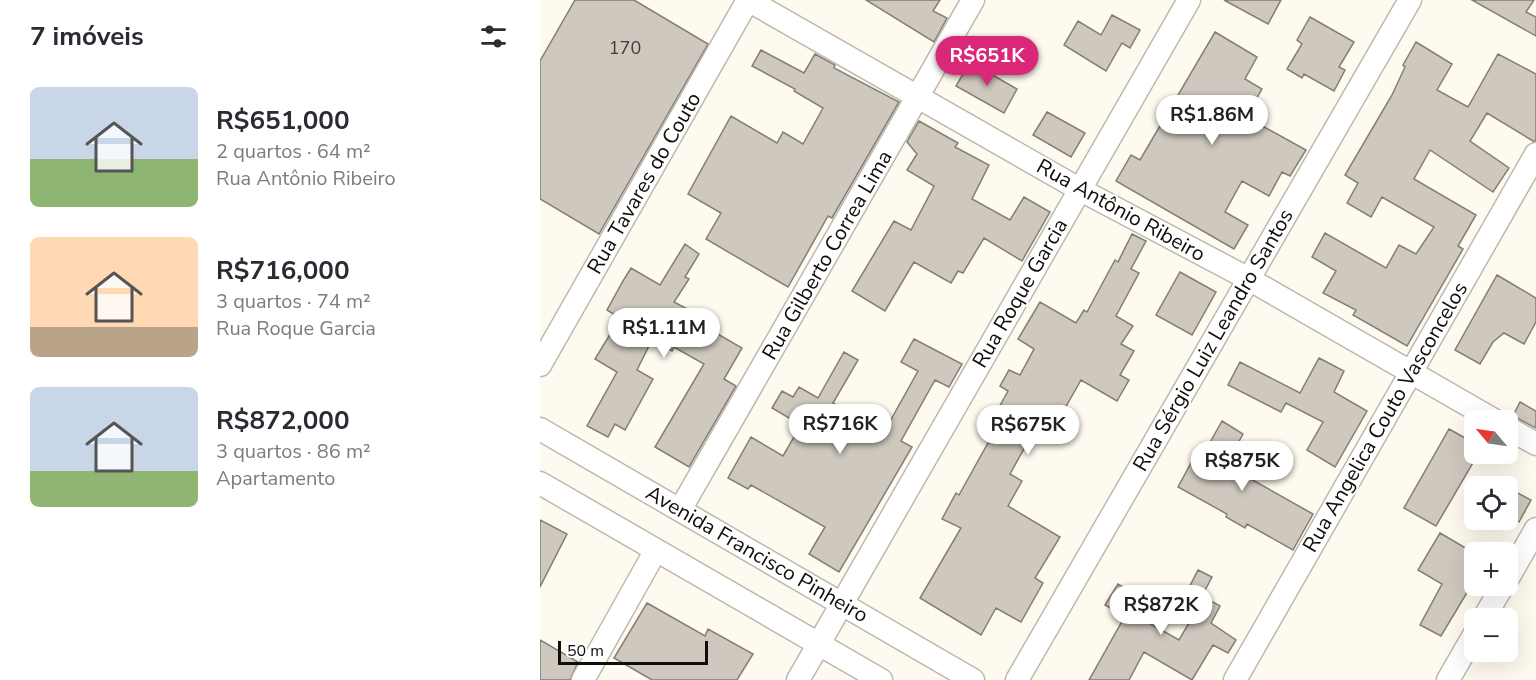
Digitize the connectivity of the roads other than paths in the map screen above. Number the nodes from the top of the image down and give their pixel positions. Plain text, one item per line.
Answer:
1 (748, 0) edge
2 (974, 0) edge
3 (1189, 0) edge
4 (1410, 0) edge
5 (918, 96) junction
6 (1536, 154) edge
7 (1079, 189) junction
8 (1247, 278) junction
9 (540, 365) edge
10 (1410, 371) junction
11 (1477, 410) edge
12 (540, 429) edge
13 (1518, 434) edge
14 (1536, 444) edge
15 (540, 483) edge
16 (680, 510) junction
17 (1536, 529) edge
18 (656, 550) junction
19 (1518, 560) edge
20 (842, 604) junction
21 (819, 644) junction
22 (1464, 652) edge
23 (583, 680) edge
24 (798, 680) edge
25 (881, 680) edge
26 (973, 680) edge
27 (1017, 680) edge
28 (1234, 680) edge
29 (1448, 680) edge

1 - 5 street, Rua Antônio Ribeiro
1 - 9 street, Rua Tavares do Couto
2 - 5 street, Rua Gilberto Correa Lima
3 - 7 street, Rua Roque Garcia
4 - 8 street, Rua Sérgio Luiz Leandro Santos
5 - 7 street, Rua Antônio Ribeiro
5 - 16 street, Rua Gilberto Correa Lima
6 - 10 street, Rua Angelica Couto Vasconcelos
7 - 8 street, Rua Antônio Ribeiro
7 - 20 street, Rua Roque Garcia
8 - 10 street, Rua Antônio Ribeiro
8 - 27 street, Rua Sérgio Luiz Leandro Santos
10 - 11 street, Rua Antônio Ribeiro
10 - 28 street, Rua Angelica Couto Vasconcelos
12 - 16 street, Avenida Francisco Pinheiro
13 - 14 street
15 - 18 street
16 - 20 street, Avenida Francisco Pinheiro
17 - 19 street
18 - 21 street
18 - 23 street
20 - 21 street, Rua Roque Garcia
20 - 26 street, Avenida Francisco Pinheiro
21 - 24 street, Rua Roque Garcia
21 - 25 street
22 - 29 street

